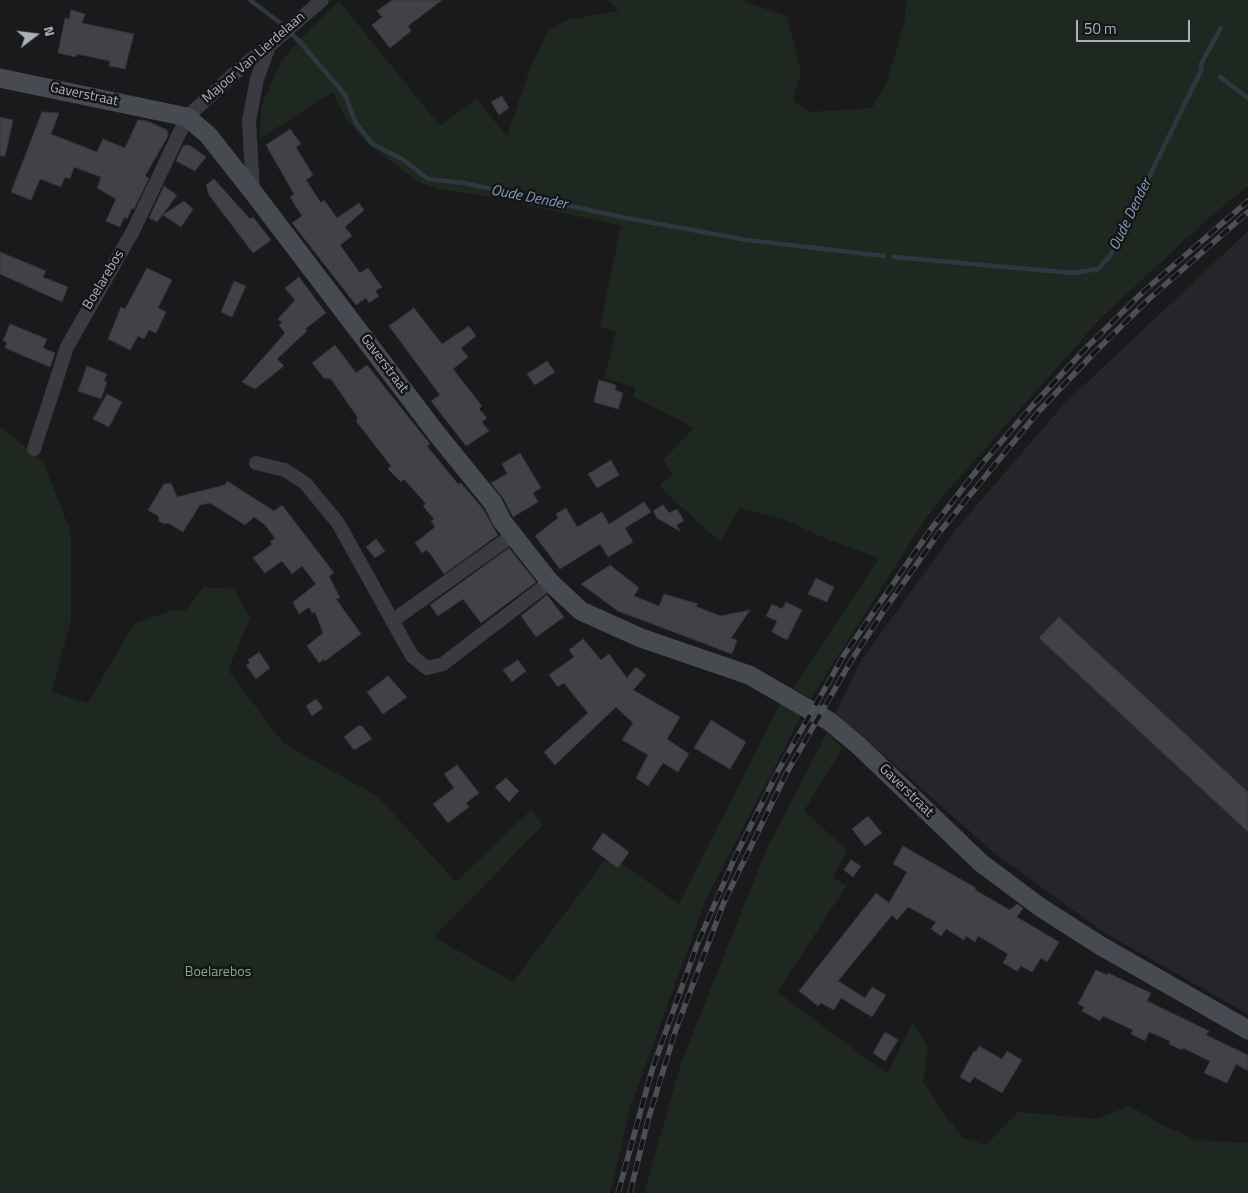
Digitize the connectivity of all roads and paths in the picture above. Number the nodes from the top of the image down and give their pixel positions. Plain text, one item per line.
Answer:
1 (322, 0) edge
2 (279, 37) junction
3 (0, 78) edge
4 (187, 117) junction
5 (253, 192) junction
6 (34, 449) dead end
7 (256, 463) dead end
8 (513, 535) junction
9 (550, 582) junction
10 (392, 621) junction
11 (1248, 1030) edge

1 - 2 street, Majoor Van Lierdelaan
2 - 4 street, Majoor Van Lierdelaan
2 - 5 street
3 - 4 street, Gaverstraat
4 - 5 street, Gaverstraat
4 - 6 street, Boelarebos
5 - 8 street, Gaverstraat
7 - 10 street
8 - 9 street, Gaverstraat
8 - 10 street
9 - 10 street
9 - 11 street, Gaverstraat

